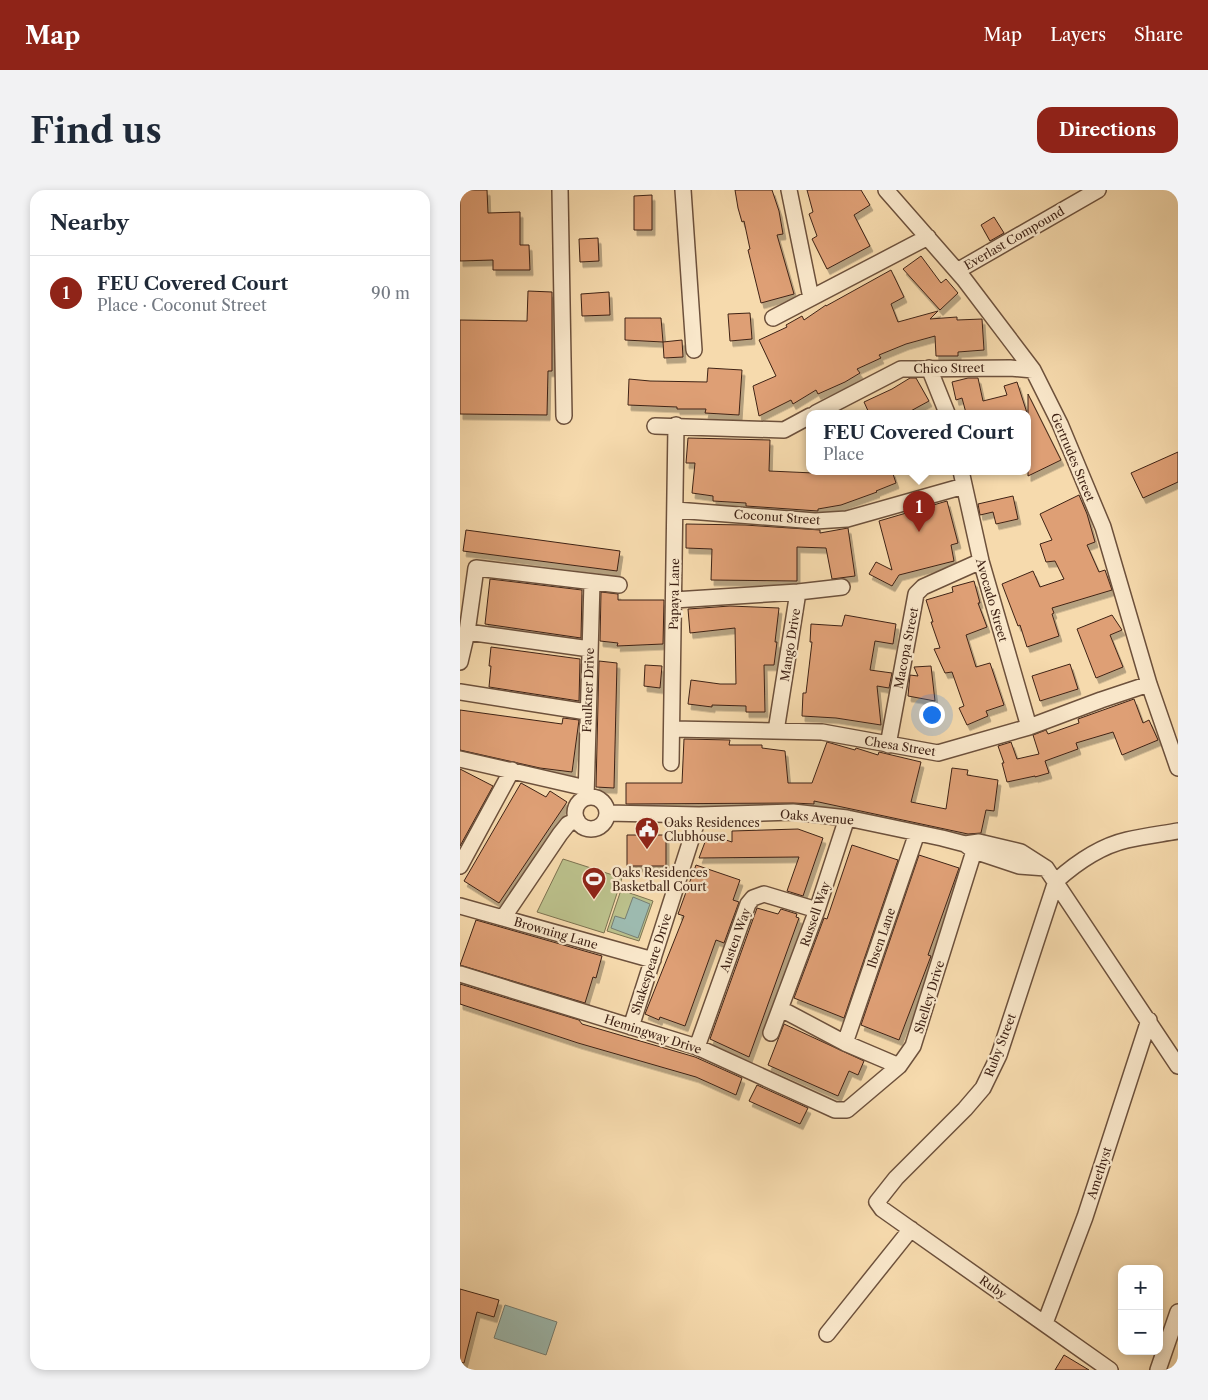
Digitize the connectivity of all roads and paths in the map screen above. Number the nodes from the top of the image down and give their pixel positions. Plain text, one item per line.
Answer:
1 (560, 190) edge
2 (683, 190) edge
3 (789, 190) edge
4 (886, 190) edge
5 (1098, 190) edge
6 (928, 237) junction
7 (957, 271) junction
8 (811, 298) junction
9 (774, 318) dead end
10 (694, 350) dead end
11 (929, 368) junction
12 (1033, 370) junction
13 (822, 410) edge
14 (946, 410) edge
15 (564, 416) dead end
16 (806, 418) edge
17 (676, 425) junction
18 (655, 426) dead end
19 (962, 475) edge
20 (964, 486) junction
21 (676, 510) junction
22 (980, 561) junction
23 (592, 582) junction
24 (619, 585) dead end
25 (842, 587) dead end
26 (798, 592) junction
27 (674, 600) junction
28 (467, 632) junction
29 (590, 649) junction
30 (460, 662) edge
31 (1149, 684) junction
32 (460, 692) edge
33 (587, 712) junction
34 (1030, 727) junction
35 (672, 729) junction
36 (776, 731) junction
37 (888, 745) junction
38 (460, 759) edge
39 (1177, 762) edge
40 (671, 763) dead end
41 (512, 770) junction
42 (586, 793) junction
43 (607, 813) junction
44 (699, 815) junction
45 (847, 818) junction
46 (577, 820) junction
47 (1178, 831) edge
48 (917, 833) junction
49 (969, 848) junction
50 (460, 866) edge
51 (1056, 881) junction
52 (460, 908) edge
53 (817, 910) junction
54 (503, 918) junction
55 (653, 960) junction
56 (460, 974) edge
57 (781, 1010) junction
58 (1148, 1020) junction
59 (631, 1027) junction
60 (771, 1033) dead end
61 (846, 1043) junction
62 (697, 1047) junction
63 (899, 1066) junction
64 (1178, 1066) edge
65 (840, 1111) joint
66 (877, 1202) joint
67 (911, 1229) junction
68 (1178, 1312) edge
69 (1045, 1323) junction
70 (827, 1334) dead end
71 (1110, 1370) edge
72 (1158, 1370) edge

1 - 15 street
2 - 10 street
3 - 8 street
4 - 6 street, Gertrudes Street
5 - 7 street, Everlast Compound
6 - 7 street, Gertrudes Street
6 - 8 street
7 - 12 street, Gertrudes Street
8 - 9 street
11 - 12 street, Chico Street
11 - 13 street, Chico Street
11 - 14 street
12 - 31 street, Gertrudes Street
16 - 17 street
17 - 18 street
17 - 21 street, Papaya Lane
19 - 20 street, Avocado Street
20 - 21 street, Coconut Street
20 - 22 street, Avocado Street
21 - 27 street, Papaya Lane
22 - 34 street, Avocado Street
22 - 37 street, Macopa Street
23 - 24 street
23 - 28 street
23 - 29 street, Faulkner Drive
25 - 26 street
26 - 27 street, Mango Drive
26 - 36 street, Mango Drive
27 - 35 street, Papaya Lane
28 - 29 street
28 - 30 street
29 - 33 street, Faulkner Drive
31 - 34 street, Chesa Street
31 - 39 street, Gertrudes Street
32 - 33 street
33 - 42 street, Faulkner Drive
34 - 37 street, Chesa Street
35 - 36 street, Chesa Street
35 - 40 street, Papaya Lane
36 - 37 street, Chesa Street
38 - 41 street
41 - 42 street
41 - 50 street
42 - 43 street
42 - 46 street
43 - 44 street, Oaks Avenue
43 - 46 street
44 - 45 street, Oaks Avenue
44 - 55 street, Shakespeare Drive
45 - 48 street, Oaks Avenue
45 - 53 street, Russell Way
46 - 54 street
47 - 51 street
48 - 49 street, Oaks Avenue
48 - 61 street, Ibsen Lane
49 - 51 street, Oaks Avenue
49 - 63 street, Shelley Drive
51 - 58 street, Oaks Avenue
51 - 66 street, Ruby Street
52 - 54 street, Browning Lane
53 - 57 street, Russell Way
53 - 62 street, Austen Way
54 - 55 street, Browning Lane
55 - 59 street, Shakespeare Drive
56 - 59 street, Hemingway Drive
57 - 60 street, Russell Way
57 - 61 street
58 - 64 street, Oaks Avenue
58 - 69 street, Amethyst
59 - 62 street, Hemingway Drive
61 - 63 street
62 - 65 street, Hemingway Drive
63 - 65 street, Shelley Drive
66 - 67 street, Ruby
67 - 69 street, Ruby
67 - 70 street
68 - 72 street
69 - 71 street, Ruby

